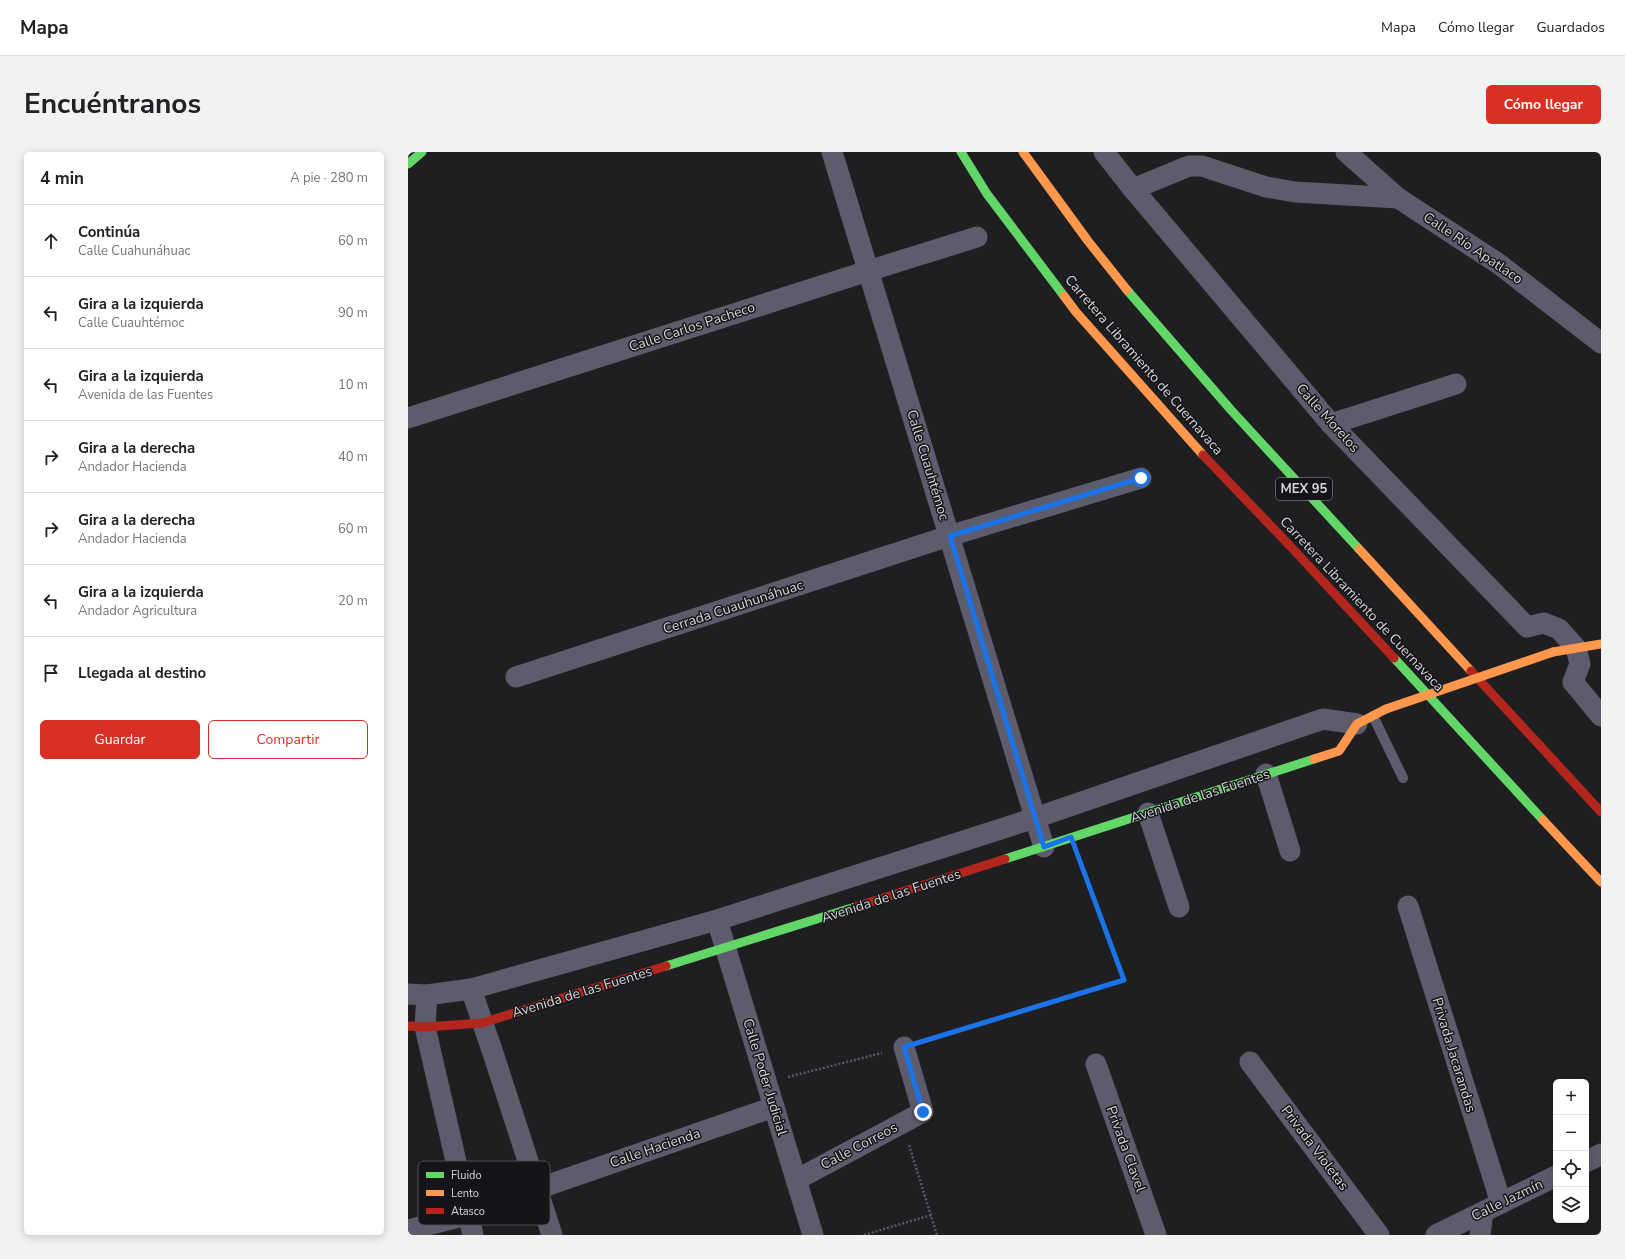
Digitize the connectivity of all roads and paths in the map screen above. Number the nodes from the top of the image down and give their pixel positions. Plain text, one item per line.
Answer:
1 (422, 152) edge
2 (832, 152) edge
3 (961, 152) edge
4 (1023, 152) edge
5 (1104, 152) edge
6 (1346, 152) edge
7 (408, 164) edge
8 (1133, 189) junction
9 (1398, 198) junction
10 (977, 237) dead end
11 (868, 271) junction
12 (1601, 342) edge
13 (1456, 384) dead end
14 (408, 418) edge
15 (1331, 424) junction
16 (1141, 478) dead end
17 (950, 536) junction
18 (1601, 644) edge
19 (1576, 648) junction
20 (516, 678) dead end
21 (1601, 716) edge
22 (1365, 720) junction
23 (1266, 774) junction
24 (1403, 778) dead end
25 (1601, 812) edge
26 (1148, 813) junction
27 (1035, 818) junction
28 (1071, 837) junction
29 (1044, 847) junction
30 (1290, 851) dead end
31 (1601, 882) edge
32 (1408, 906) dead end
33 (1179, 907) dead end
34 (717, 920) junction
35 (726, 948) junction
36 (471, 989) junction
37 (417, 994) edge
38 (482, 1023) junction
39 (417, 1026) edge
40 (904, 1047) junction
41 (1250, 1062) dead end
42 (1096, 1064) dead end
43 (767, 1083) junction
44 (774, 1107) junction
45 (902, 1123) junction
46 (1601, 1154) edge
47 (1589, 1160) edge
48 (453, 1161) edge
49 (528, 1161) edge
50 (1553, 1177) edge
51 (796, 1180) junction
52 (550, 1185) edge
53 (1492, 1207) junction
54 (931, 1215) junction
55 (428, 1225) edge
56 (470, 1225) edge
57 (549, 1225) edge
58 (408, 1230) edge
59 (473, 1235) edge
60 (552, 1235) edge
61 (813, 1235) edge
62 (864, 1235) edge
63 (937, 1235) edge
64 (1156, 1235) edge
65 (1379, 1235) edge
66 (1436, 1235) edge
67 (1480, 1235) edge

1 - 7 main road
2 - 11 street, Calle Cuauhtémoc
3 - 31 main road, Carretera Libramiento de Cuernavaca
4 - 25 main road, MEX 95
5 - 8 street, Calle Morelos
6 - 9 street, Calle Río Apatlaco
8 - 9 street
8 - 15 street, Calle Morelos
9 - 12 street, Calle Río Apatlaco
10 - 11 street, Calle Carlos Pacheco
11 - 14 street, Calle Carlos Pacheco
11 - 17 street, Calle Cuauhtémoc
13 - 15 street
15 - 19 street, Calle Morelos
16 - 17 street, Cerrada Cuauhunáhuac
17 - 20 street, Cerrada Cuauhunáhuac
17 - 27 street, Calle Cuauhtémoc
18 - 19 main road, Avenida de las Fuentes
19 - 21 street
19 - 22 main road, Avenida de las Fuentes, bridge
22 - 23 main road, Avenida de las Fuentes
22 - 24 lane
22 - 27 street
23 - 26 main road, Avenida de las Fuentes
23 - 30 street
26 - 28 main road, Avenida de las Fuentes
26 - 33 street
27 - 29 street, Calle Cuauhtémoc
27 - 34 street
28 - 29 main road, Avenida de las Fuentes
28 - 40 path
29 - 35 main road, Avenida de las Fuentes
32 - 53 street, Privada Jacarandas
34 - 35 street, Calle Poder Judicial
34 - 36 street
35 - 38 main road, Avenida de las Fuentes
35 - 43 street, Calle Poder Judicial
36 - 37 street
36 - 38 street
37 - 39 street
38 - 39 main road, Avenida de las Fuentes
38 - 49 street
39 - 48 street
40 - 43 path
40 - 45 street, Calle Correos
41 - 65 street, Privada Violetas
42 - 64 street, Privada Clavel
43 - 44 street, Calle Poder Judicial
44 - 51 street, Calle Poder Judicial
44 - 52 street, Calle Hacienda
45 - 51 street, Calle Correos
45 - 54 path
46 - 47 street
50 - 53 street, Calle Jazmín
51 - 61 street, Calle Poder Judicial
53 - 66 street, Calle Jazmín
53 - 67 street
54 - 62 path
54 - 63 path
55 - 58 street
56 - 59 street
57 - 60 street

